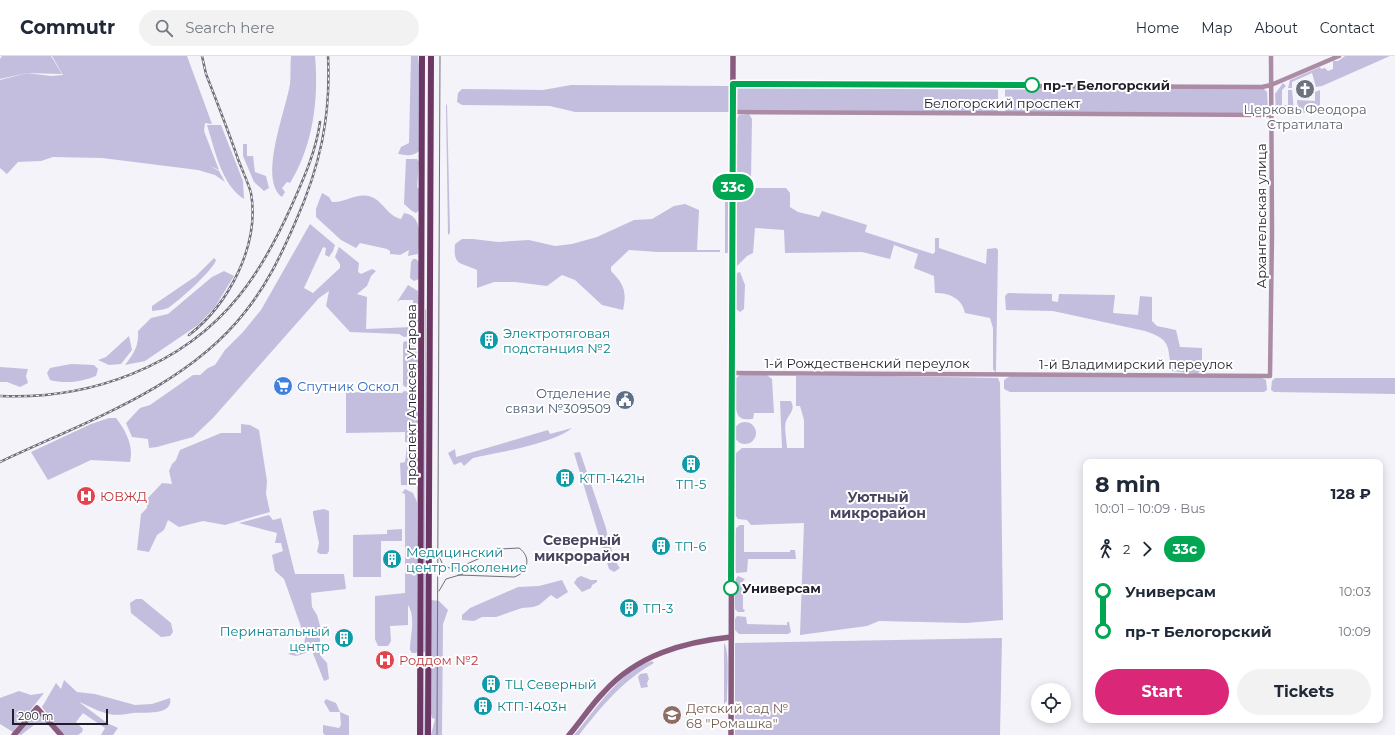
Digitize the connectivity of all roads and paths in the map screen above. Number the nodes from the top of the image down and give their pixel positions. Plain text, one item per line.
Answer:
1 (422, 56) edge
2 (431, 56) edge
3 (733, 56) edge
4 (1271, 56) edge
5 (1339, 56) edge
6 (733, 84) junction
7 (1271, 85) junction
8 (733, 112) junction
9 (1271, 115) junction
10 (422, 134) junction
11 (430, 134) junction
12 (732, 374) junction
13 (1001, 374) joint
14 (1270, 376) joint
15 (731, 638) junction
16 (421, 655) junction
17 (428, 655) junction
18 (14, 735) edge
19 (60, 735) edge
20 (420, 735) edge
21 (428, 735) edge
22 (569, 735) edge
23 (731, 735) edge

1 - 10 main road, проспект Алексея Угарова
2 - 11 main road, проспект Алексея Угарова
3 - 6 main road
4 - 7 street, Архангельская улица
5 - 7 street, Белогорский проспект
6 - 7 street, Белогорский проспект
6 - 8 main road
7 - 9 street, Архангельская улица
8 - 9 street, Белогорский проспект
8 - 12 main road
9 - 14 street, Архангельская улица
10 - 11 main road
10 - 16 main road, проспект Алексея Угарова
11 - 17 main road, проспект Алексея Угарова
12 - 13 street, 1-й Рождественский переулок
12 - 15 main road
13 - 14 street, 1-й Владимирский переулок
15 - 22 main road
15 - 23 main road
16 - 17 main road
16 - 20 main road, проспект Алексея Угарова
17 - 21 main road, проспект Алексея Угарова
18 - 19 main road

